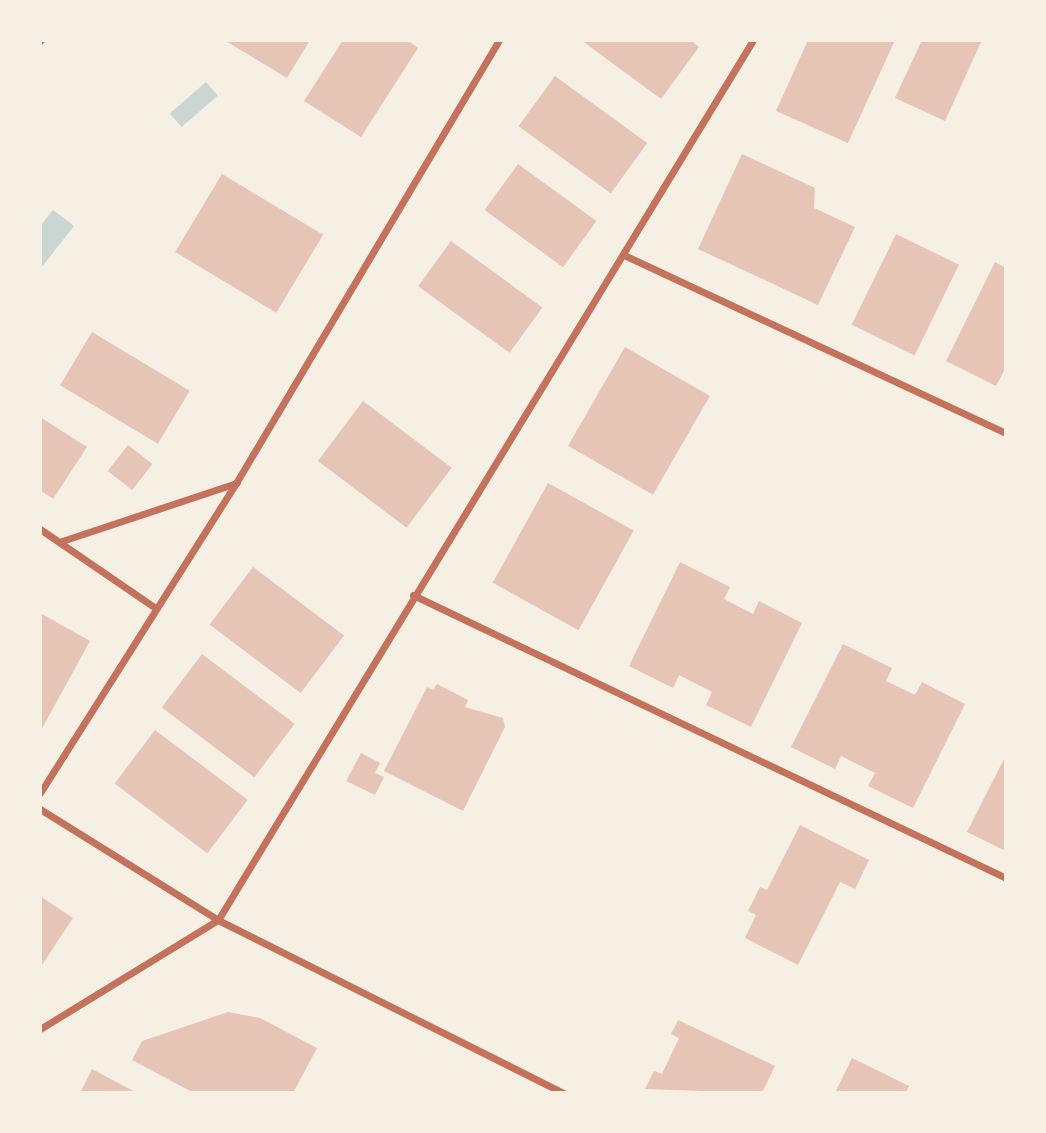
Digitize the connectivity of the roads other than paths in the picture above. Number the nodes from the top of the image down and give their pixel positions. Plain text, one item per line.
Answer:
1 (499, 40) edge
2 (753, 40) edge
3 (624, 255) junction
4 (1006, 433) edge
5 (236, 483) junction
6 (40, 529) edge
7 (59, 542) junction
8 (414, 595) junction
9 (154, 607) junction
10 (40, 793) edge
11 (40, 809) edge
12 (1006, 878) edge
13 (218, 920) junction
14 (40, 1029) edge
15 (564, 1093) edge

1 - 5 street
2 - 3 street
3 - 4 street
3 - 8 street
5 - 7 street
5 - 9 street
6 - 7 street
7 - 9 street
8 - 12 street
8 - 13 street
9 - 10 street
11 - 13 street
13 - 14 street
13 - 15 street

